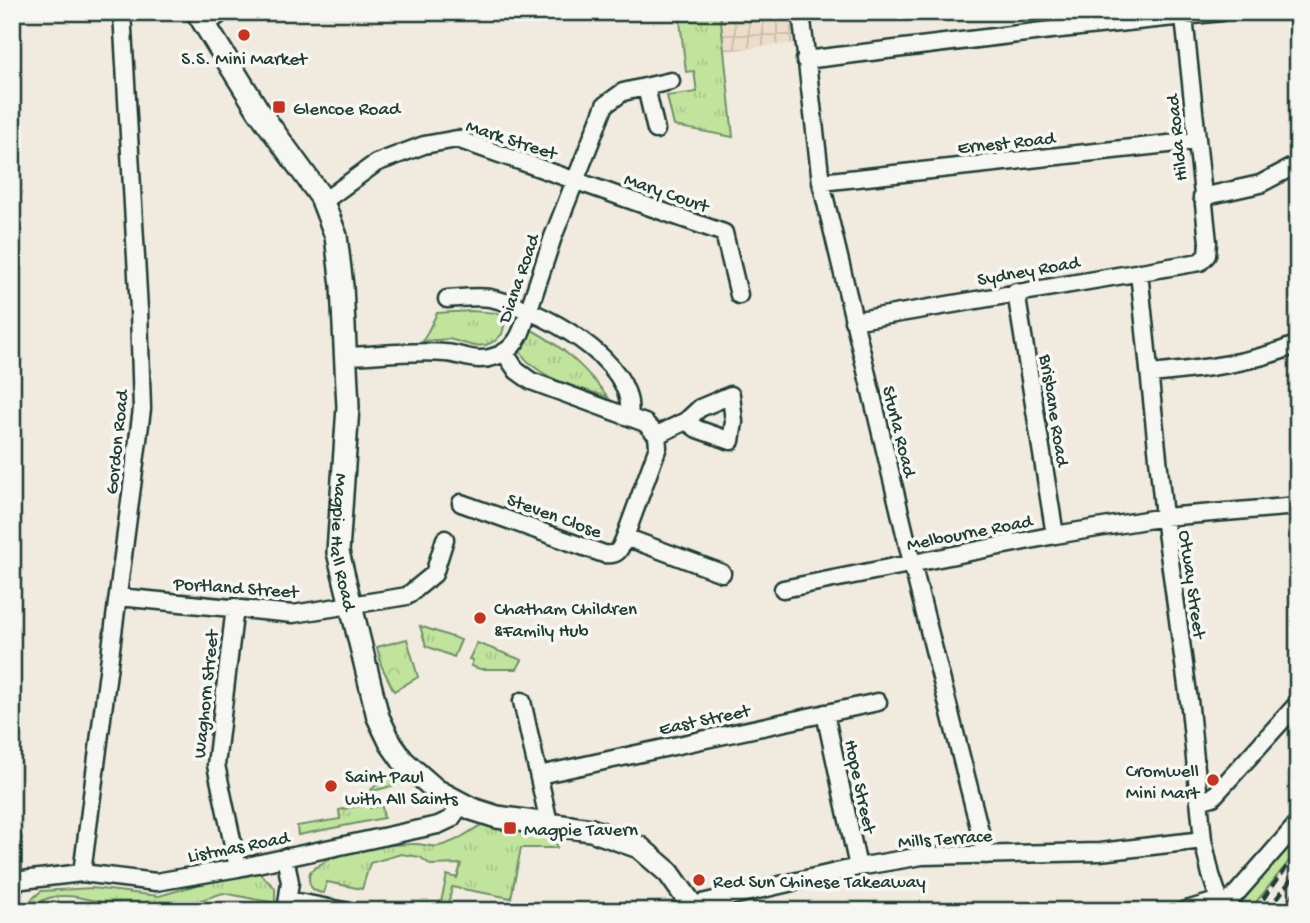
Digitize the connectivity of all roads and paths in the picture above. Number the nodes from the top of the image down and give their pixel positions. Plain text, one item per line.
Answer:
1 (122, 12) edge
2 (222, 12) edge
3 (801, 12) edge
4 (1222, 12) edge
5 (1202, 14) edge
6 (1184, 17) junction
7 (201, 18) edge
8 (805, 60) junction
9 (671, 81) dead end
10 (646, 87) junction
11 (656, 130) dead end
12 (1196, 141) junction
13 (1298, 164) edge
14 (576, 182) junction
15 (821, 182) junction
16 (1202, 197) junction
17 (324, 201) junction
18 (1207, 255) joint
19 (1139, 272) junction
20 (1016, 292) junction
21 (740, 295) dead end
22 (447, 299) dead end
23 (530, 310) junction
24 (853, 321) junction
25 (1298, 344) edge
26 (504, 352) junction
27 (346, 356) junction
28 (1150, 374) junction
29 (629, 417) junction
30 (686, 421) dead end
31 (657, 435) junction
32 (461, 503) dead end
33 (1298, 506) edge
34 (1164, 517) junction
35 (1055, 535) junction
36 (625, 537) junction
37 (445, 539) dead end
38 (912, 563) junction
39 (722, 573) dead end
40 (783, 589) dead end
41 (119, 597) junction
42 (350, 606) junction
43 (235, 607) junction
44 (522, 701) dead end
45 (878, 702) dead end
46 (1298, 703) edge
47 (825, 713) junction
48 (539, 775) junction
49 (1199, 801) junction
50 (461, 805) junction
51 (549, 823) junction
52 (1298, 823) edge
53 (12, 838) edge
54 (1203, 840) junction
55 (986, 855) junction
56 (285, 857) junction
57 (858, 867) junction
58 (238, 868) junction
59 (82, 873) junction
60 (13, 888) edge
61 (287, 905) edge
62 (1222, 906) edge
63 (694, 908) edge
64 (344, 911) edge
65 (1183, 911) edge

1 - 41 street, Gordon Road
2 - 7 street
3 - 8 street, Sturla Road
4 - 5 street
5 - 6 street
6 - 8 street
6 - 12 street, Hilda Road
7 - 17 street, Magpie Hall Road
8 - 15 street, Sturla Road
9 - 10 street, Diana Road
10 - 11 street
10 - 14 street, Diana Road
12 - 15 street, Ernest Road
12 - 16 street, Hilda Road
13 - 16 street
14 - 17 street, Mark Street
14 - 21 street, Mary Court
14 - 23 street, Diana Road
15 - 24 street, Sturla Road
16 - 18 street, Hilda Road
17 - 27 street, Magpie Hall Road
18 - 19 street, Sydney Road
19 - 20 street, Sydney Road
19 - 28 street, Otway Street
20 - 24 street, Sydney Road
20 - 35 street, Brisbane Road
22 - 23 street
23 - 26 street, Diana Road
23 - 29 street
24 - 38 street, Sturla Road
25 - 28 street
26 - 27 street, Diana Road
26 - 29 street
27 - 42 street, Magpie Hall Road
28 - 34 street, Otway Street
29 - 31 street
30 - 31 street
31 - 36 street
32 - 36 street, Steven Close
33 - 34 street, Melbourne Road
34 - 35 street, Melbourne Road
34 - 49 street, Otway Street
35 - 38 street, Melbourne Road
36 - 39 street
37 - 42 street
38 - 40 street, Melbourne Road
38 - 55 street, Sturla Road
41 - 43 street, Portland Street
41 - 59 street, Gordon Road
42 - 43 street, Portland Street
42 - 50 street, Magpie Hall Road
43 - 58 street, Waghorn Street
44 - 48 street
45 - 47 street, East Street
46 - 49 street
47 - 48 street, East Street
47 - 57 street, Hope Street
48 - 51 street
49 - 54 street, Otway Street
50 - 51 street, Magpie Hall Road
50 - 56 street, Listmas Road
51 - 63 street, Magpie Hall Road
52 - 62 street
53 - 60 street
54 - 55 street, Mills Terrace
54 - 62 street, Otway Street
55 - 57 street, Mills Terrace
56 - 58 street, Listmas Road
56 - 61 street
57 - 63 street, Mills Terrace
58 - 59 street, Listmas Road
59 - 60 street, Listmas Road
61 - 64 street
62 - 65 street

